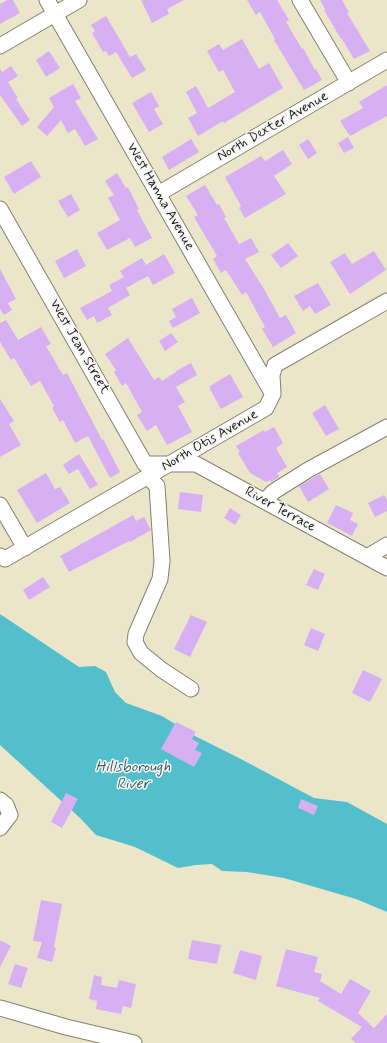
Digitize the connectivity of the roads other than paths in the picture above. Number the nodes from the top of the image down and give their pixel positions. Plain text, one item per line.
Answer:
1 (47, 0) edge
2 (78, 0) edge
3 (300, 0) edge
4 (55, 14) junction
5 (0, 46) edge
6 (387, 60) edge
7 (349, 83) junction
8 (158, 194) junction
9 (0, 209) edge
10 (387, 301) edge
11 (273, 394) junction
12 (387, 427) edge
13 (170, 464) junction
14 (148, 477) junction
15 (265, 501) junction
16 (0, 505) edge
17 (387, 545) edge
18 (24, 548) junction
19 (0, 556) edge
20 (367, 557) junction
21 (387, 568) edge
22 (191, 689) dead end
23 (0, 800) edge
24 (0, 828) edge
25 (0, 1008) edge
26 (134, 1043) edge

1 - 4 street, West Hanna Avenue
2 - 4 street
3 - 7 street
4 - 5 street
4 - 8 street, West Hanna Avenue
6 - 7 street, North Dexter Avenue
7 - 8 street, North Dexter Avenue
8 - 11 street, West Hanna Avenue
9 - 13 street, West Jean Street
10 - 11 street
11 - 13 street, North Otis Avenue
12 - 15 street
13 - 14 street, North Otis Avenue
13 - 15 street, River Terrace
14 - 18 street, North Otis Avenue
14 - 22 street
15 - 20 street, River Terrace
16 - 18 street
17 - 20 street
18 - 19 street, North Otis Avenue
20 - 21 street, River Terrace
23 - 24 street
25 - 26 street

